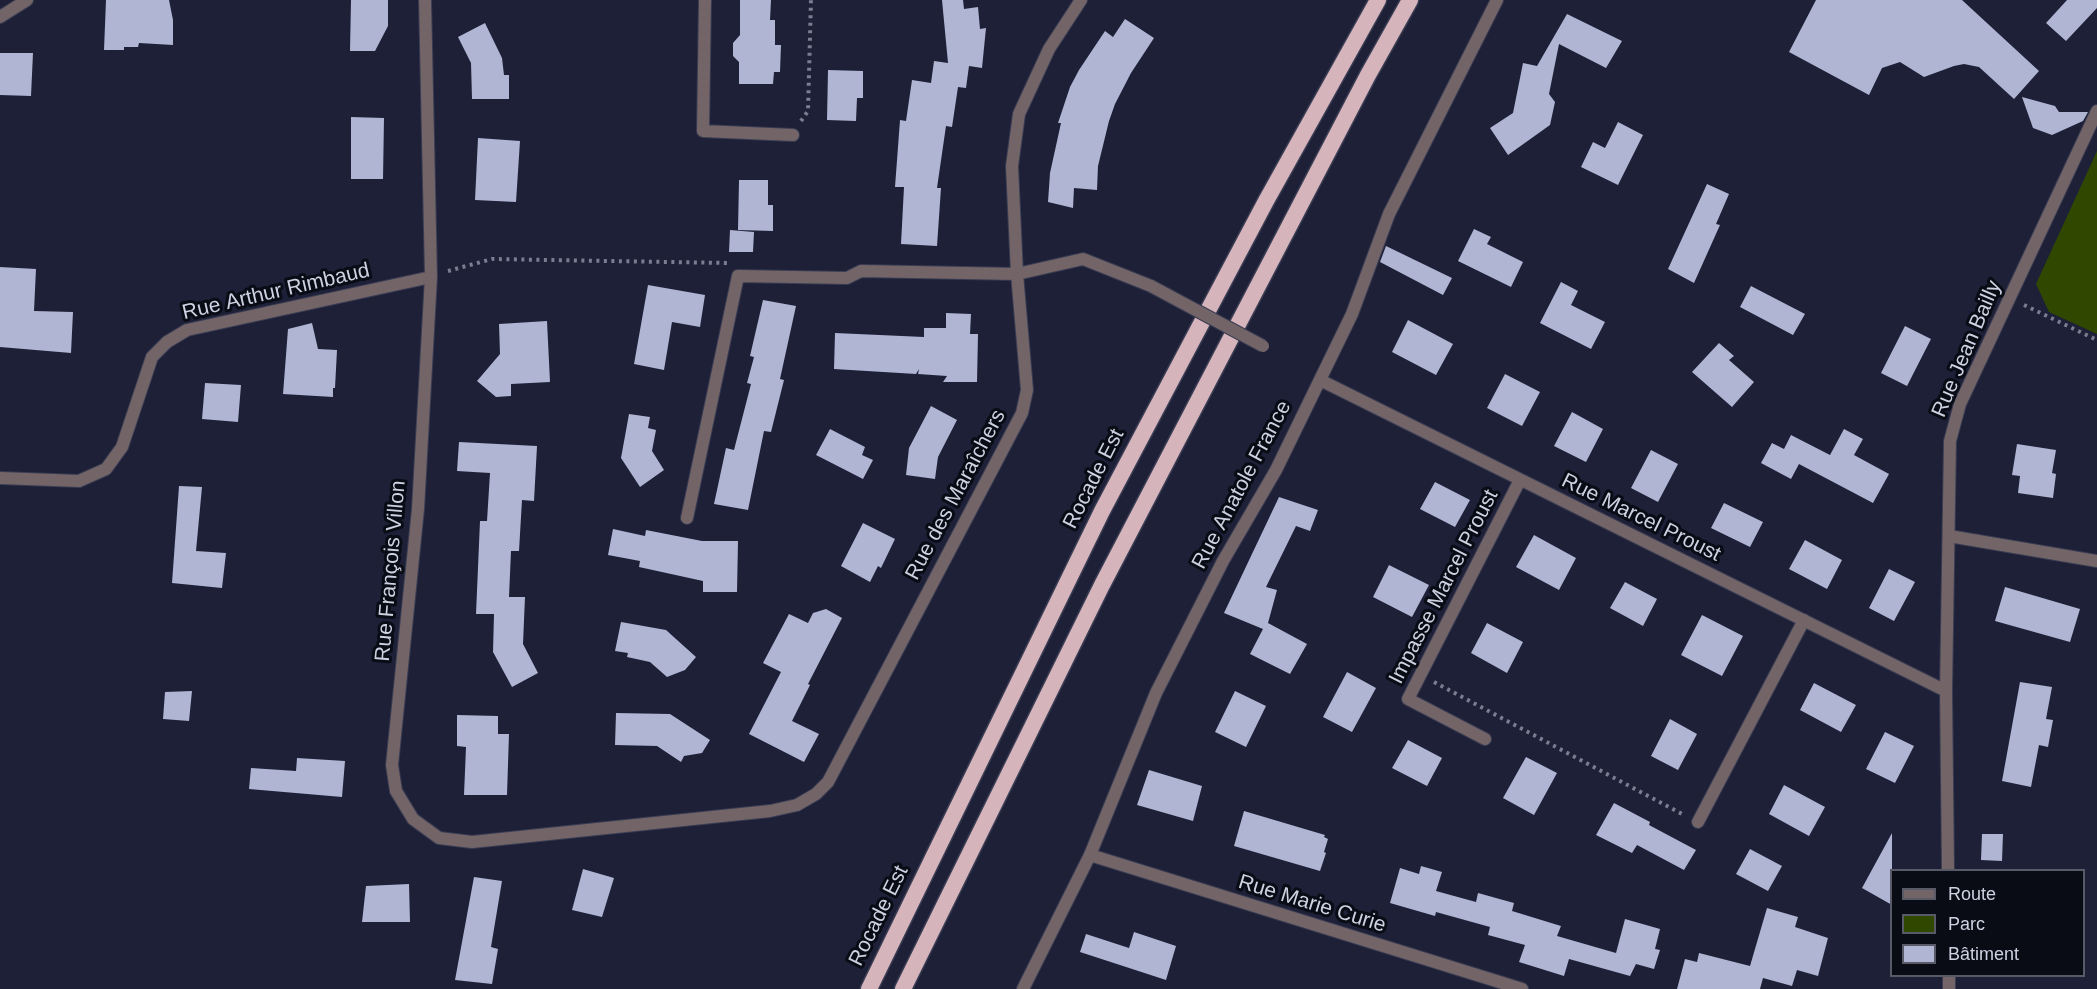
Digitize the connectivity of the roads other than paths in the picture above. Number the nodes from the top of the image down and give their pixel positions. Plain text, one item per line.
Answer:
1 (27, 0) edge
2 (425, 0) edge
3 (705, 0) edge
4 (1081, 0) edge
5 (1378, 0) edge
6 (1410, 0) edge
7 (1497, 0) edge
8 (0, 17) edge
9 (2097, 111) edge
10 (793, 135) road end
11 (1017, 274) junction
12 (431, 276) junction
13 (1263, 346) dead end
14 (1320, 380) junction
15 (0, 478) edge
16 (1520, 480) junction
17 (687, 518) dead end
18 (1949, 536) junction
19 (2097, 561) edge
20 (1804, 620) junction
21 (1946, 691) junction
22 (1485, 739) dead end
23 (726, 817) joint
24 (1698, 822) road end
25 (1090, 855) junction
26 (1948, 869) edge
27 (906, 985) edge
28 (869, 989) edge
29 (1023, 989) edge
30 (1522, 989) edge

1 - 8 street
2 - 12 street, Rue François Villon
3 - 10 street
4 - 11 street, Rue des Maraîchers
5 - 28 highway, Rocade Est
6 - 27 highway
7 - 14 street, Rue Anatole France
9 - 18 street, Rue Jean Bailly
11 - 13 street, bridge
11 - 17 street
11 - 23 street, Rue des Maraîchers
12 - 15 street, Rue Arthur Rimbaud
12 - 23 street, Rue François Villon
14 - 16 street, Rue Marcel Proust
14 - 25 street, Rue Anatole France
16 - 20 street, Rue Marcel Proust
16 - 22 street, Impasse Marcel Proust
18 - 19 street
18 - 21 street, Rue Jean Bailly
20 - 21 street, Rue Marcel Proust
20 - 24 street
21 - 26 street, Rue Jean Bailly
25 - 29 street, Rue Anatole France
25 - 30 street, Rue Marie Curie

